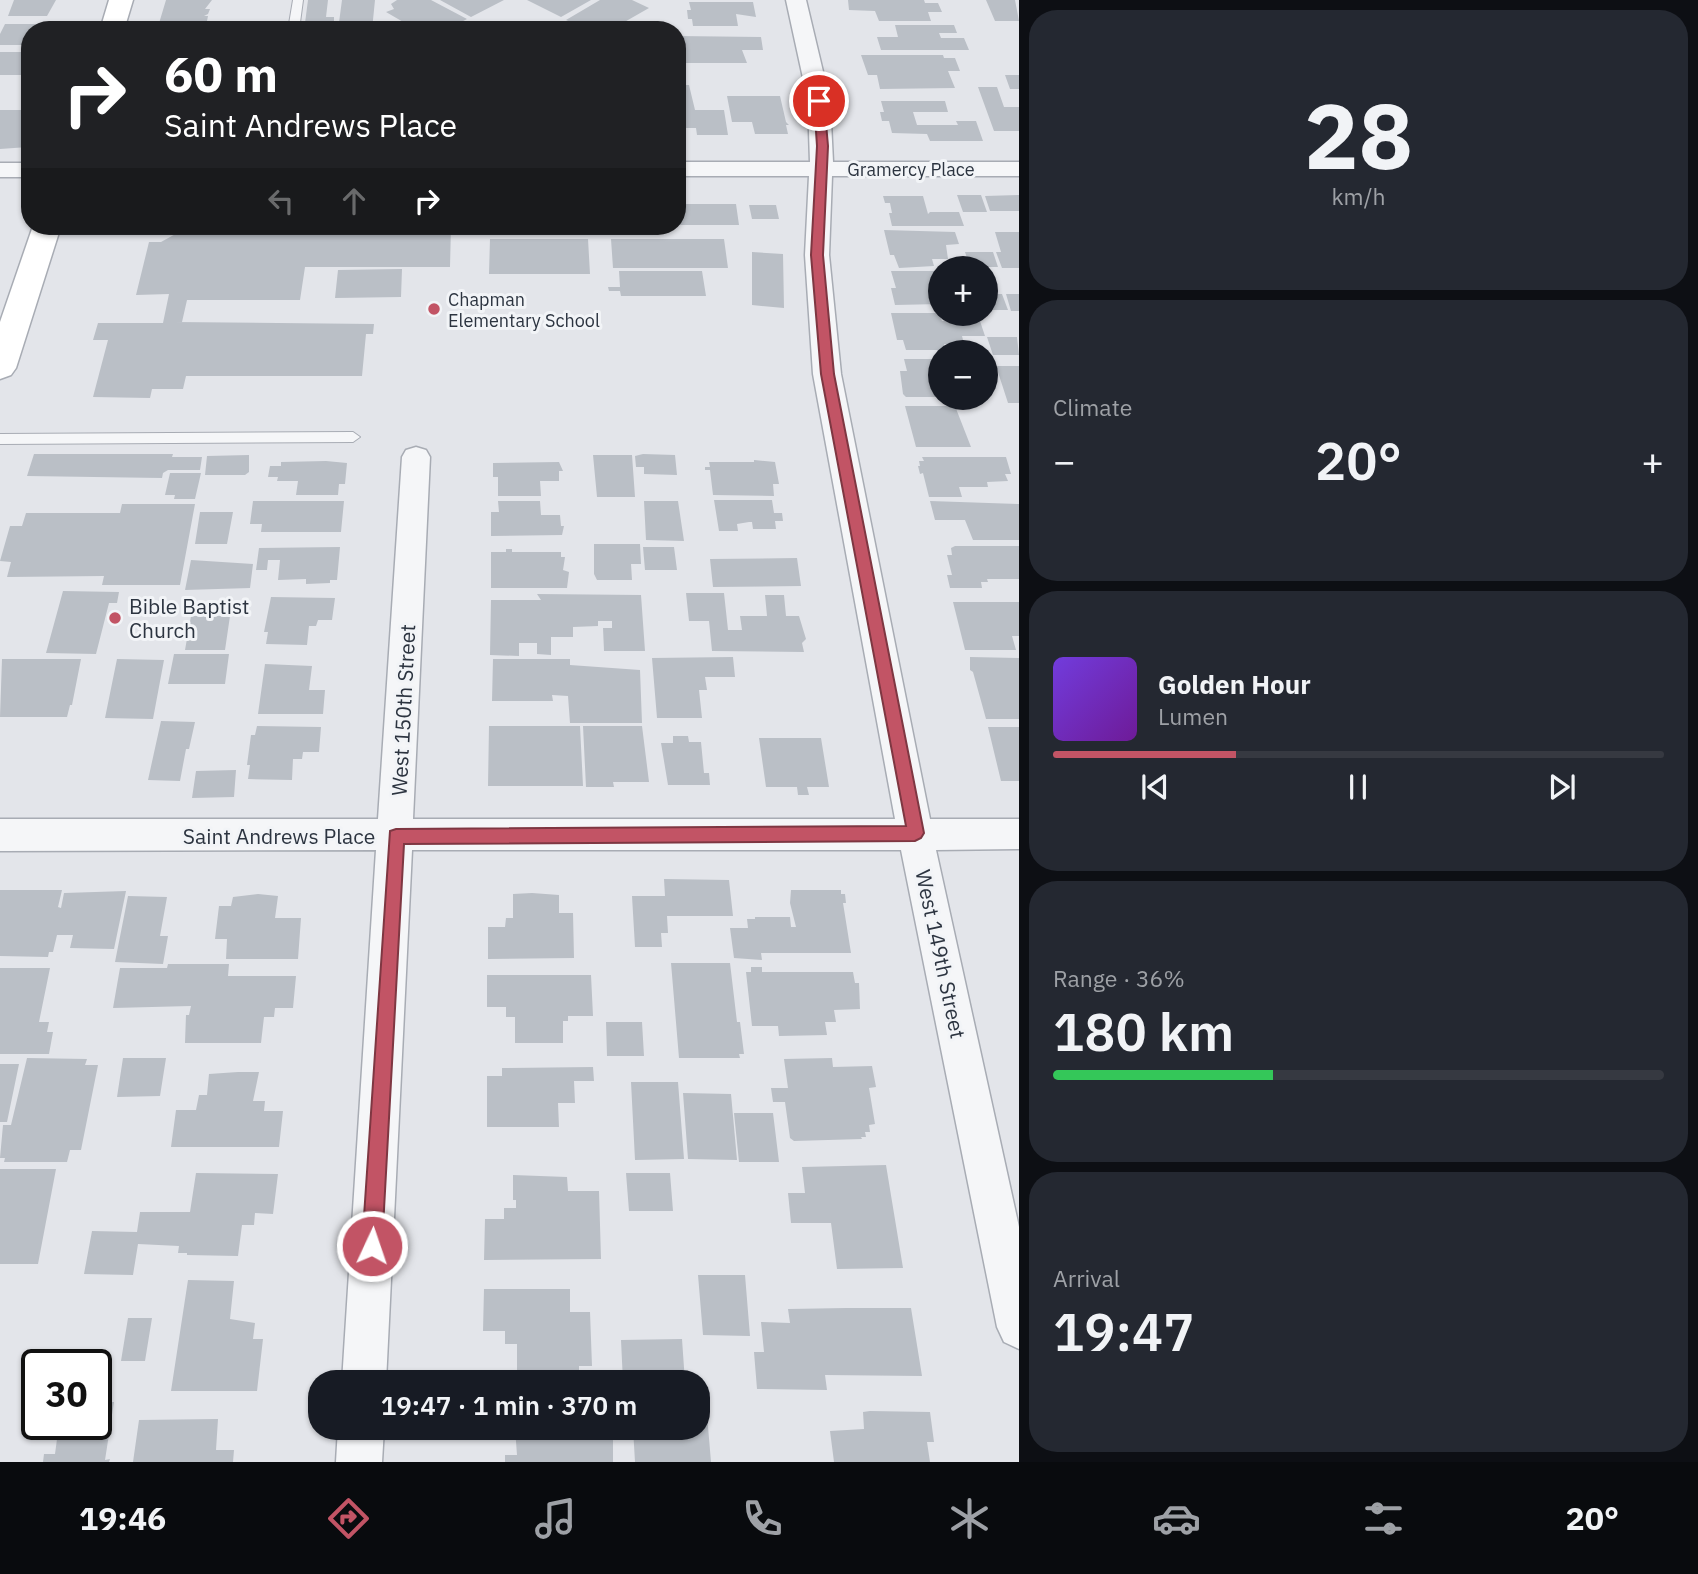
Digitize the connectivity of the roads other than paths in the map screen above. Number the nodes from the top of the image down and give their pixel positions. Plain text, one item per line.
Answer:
1 (121, 0) edge
2 (298, 0) edge
3 (796, 0) edge
4 (115, 21) edge
5 (294, 21) edge
6 (686, 169) edge
7 (1019, 169) edge
8 (0, 170) edge
9 (21, 170) edge
10 (820, 170) junction
11 (44, 235) edge
12 (0, 368) edge
13 (353, 437) dead end
14 (0, 439) edge
15 (416, 457) dead end
16 (915, 833) junction
17 (1019, 834) edge
18 (0, 835) edge
19 (396, 836) junction
20 (1019, 1327) edge
21 (365, 1370) edge
22 (360, 1440) edge
23 (359, 1462) edge

1 - 4 main road
2 - 5 lane
3 - 10 street, West 149th Street
6 - 10 street, Gramercy Place
7 - 10 street, Gramercy Place
8 - 9 street
10 - 16 street, West 149th Street
11 - 12 main road
13 - 14 lane
15 - 19 street, West 150th Street
16 - 17 street, Saint Andrews Place
16 - 19 street, Saint Andrews Place
16 - 20 street, West 149th Street
18 - 19 street, Saint Andrews Place
19 - 21 street, West 150th Street
22 - 23 street

